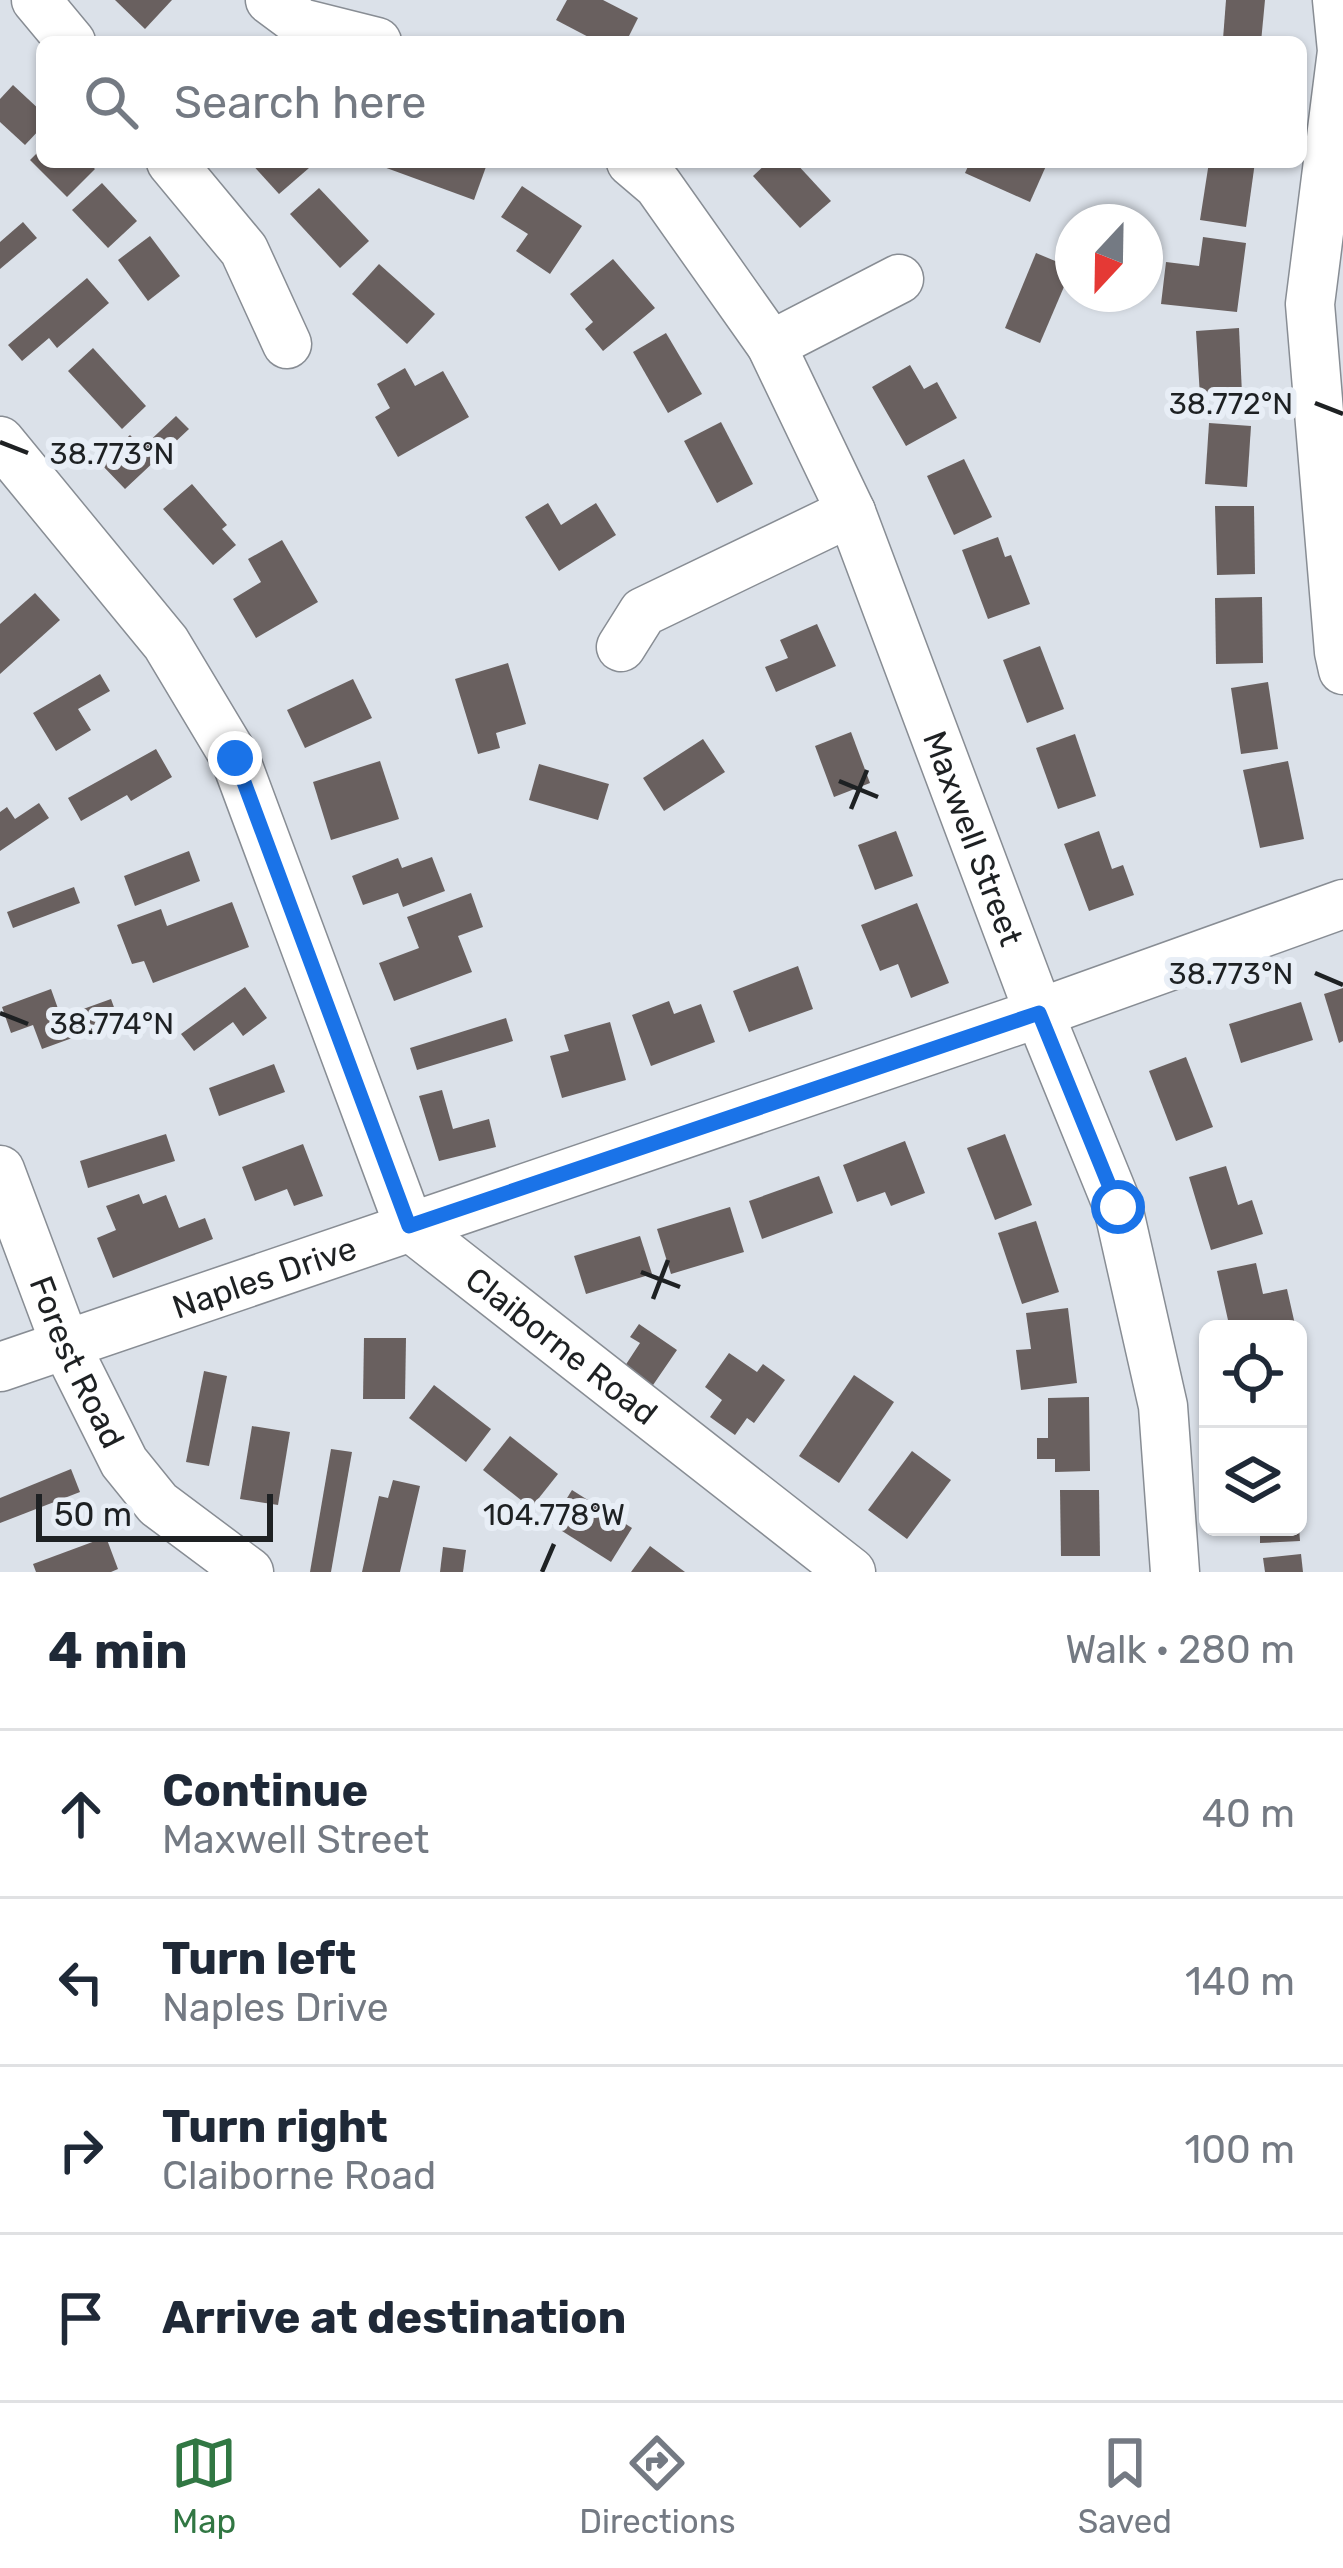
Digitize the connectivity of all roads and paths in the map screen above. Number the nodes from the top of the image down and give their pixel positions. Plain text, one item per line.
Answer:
1 (36, 0) edge
2 (270, 0) edge
3 (1336, 0) edge
4 (66, 36) edge
5 (353, 36) edge
6 (176, 168) edge
7 (638, 168) edge
8 (899, 279) dead end
9 (287, 344) dead end
10 (771, 345) junction
11 (0, 441) edge
12 (850, 512) junction
13 (621, 647) dead end
14 (1343, 670) edge
15 (1343, 904) edge
16 (1039, 1013) junction
17 (0, 1170) edge
18 (409, 1226) junction
19 (66, 1346) junction
20 (0, 1367) edge
21 (249, 1572) edge
22 (851, 1572) edge
23 (1174, 1572) edge

1 - 4 street
2 - 5 street
3 - 14 street
6 - 9 street
7 - 10 street, Maxwell Street
8 - 10 street
10 - 12 street, Maxwell Street
11 - 18 street
12 - 13 street
12 - 16 street, Maxwell Street
15 - 16 street, Naples Drive
16 - 18 street, Naples Drive
16 - 23 street, Maxwell Street
17 - 19 street, Forest Road
18 - 19 street, Naples Drive
18 - 22 street, Claiborne Road
19 - 20 street, Naples Drive
19 - 21 street, Forest Road

